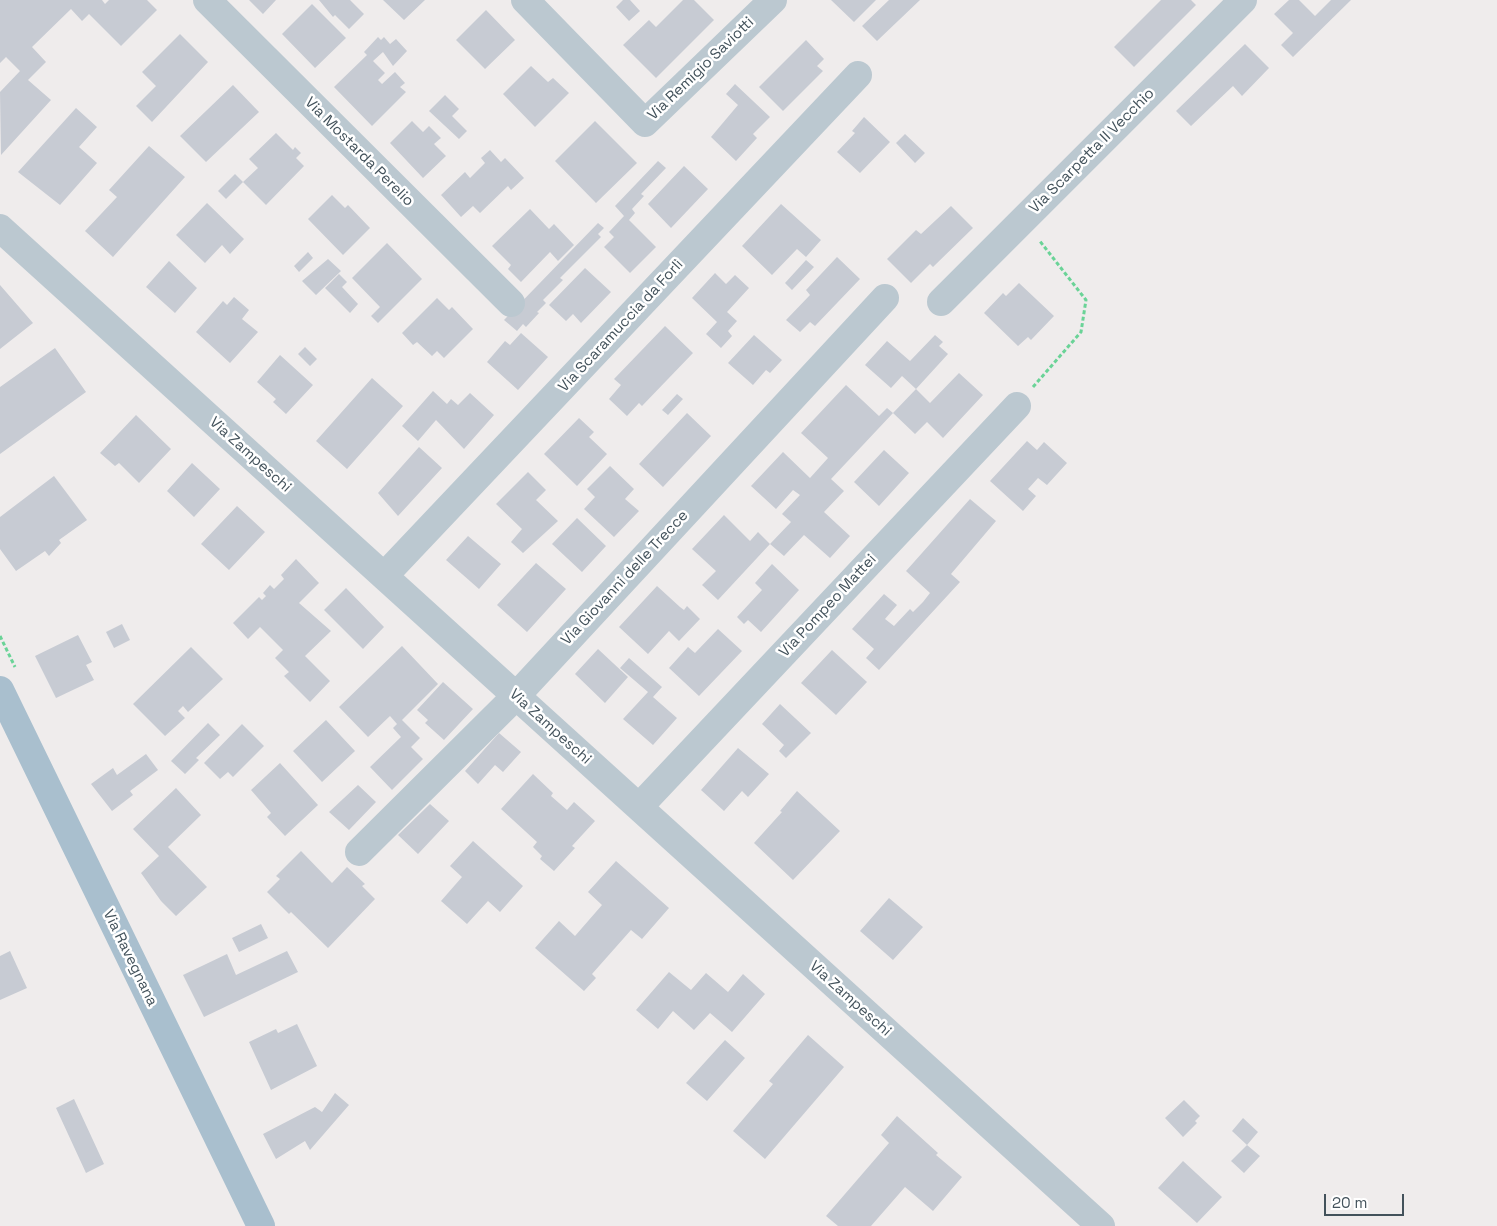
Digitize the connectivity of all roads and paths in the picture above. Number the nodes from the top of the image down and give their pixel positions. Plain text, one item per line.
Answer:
1 (207, 0) edge
2 (526, 0) edge
3 (773, 0) edge
4 (1243, 0) edge
5 (858, 76) dead end
6 (1023, 220) junction
7 (0, 228) edge
8 (885, 298) dead end
9 (941, 302) dead end
10 (511, 303) dead end
11 (1017, 406) joint
12 (384, 576) junction
13 (0, 690) edge
14 (516, 696) junction
15 (639, 807) junction
16 (359, 852) dead end
17 (261, 1226) edge
18 (1101, 1226) edge

1 - 10 street, Via Mostarda Perelio
2 - 3 street, Via Remigio Saviotti
4 - 6 street, Via Scarpetta Il Vecchio
5 - 12 street, Via Scaramuccia da Forlì
6 - 9 street, Via Scarpetta Il Vecchio
6 - 11 path
7 - 12 street, Via Zampeschi
8 - 14 street, Via Giovanni delle Trecce
11 - 15 street, Via Pompeo Mattei
12 - 14 street, Via Zampeschi
13 - 17 main road, Via Ravegnana
14 - 15 street, Via Zampeschi
14 - 16 street, Via Giovanni delle Trecce
15 - 18 street, Via Zampeschi

